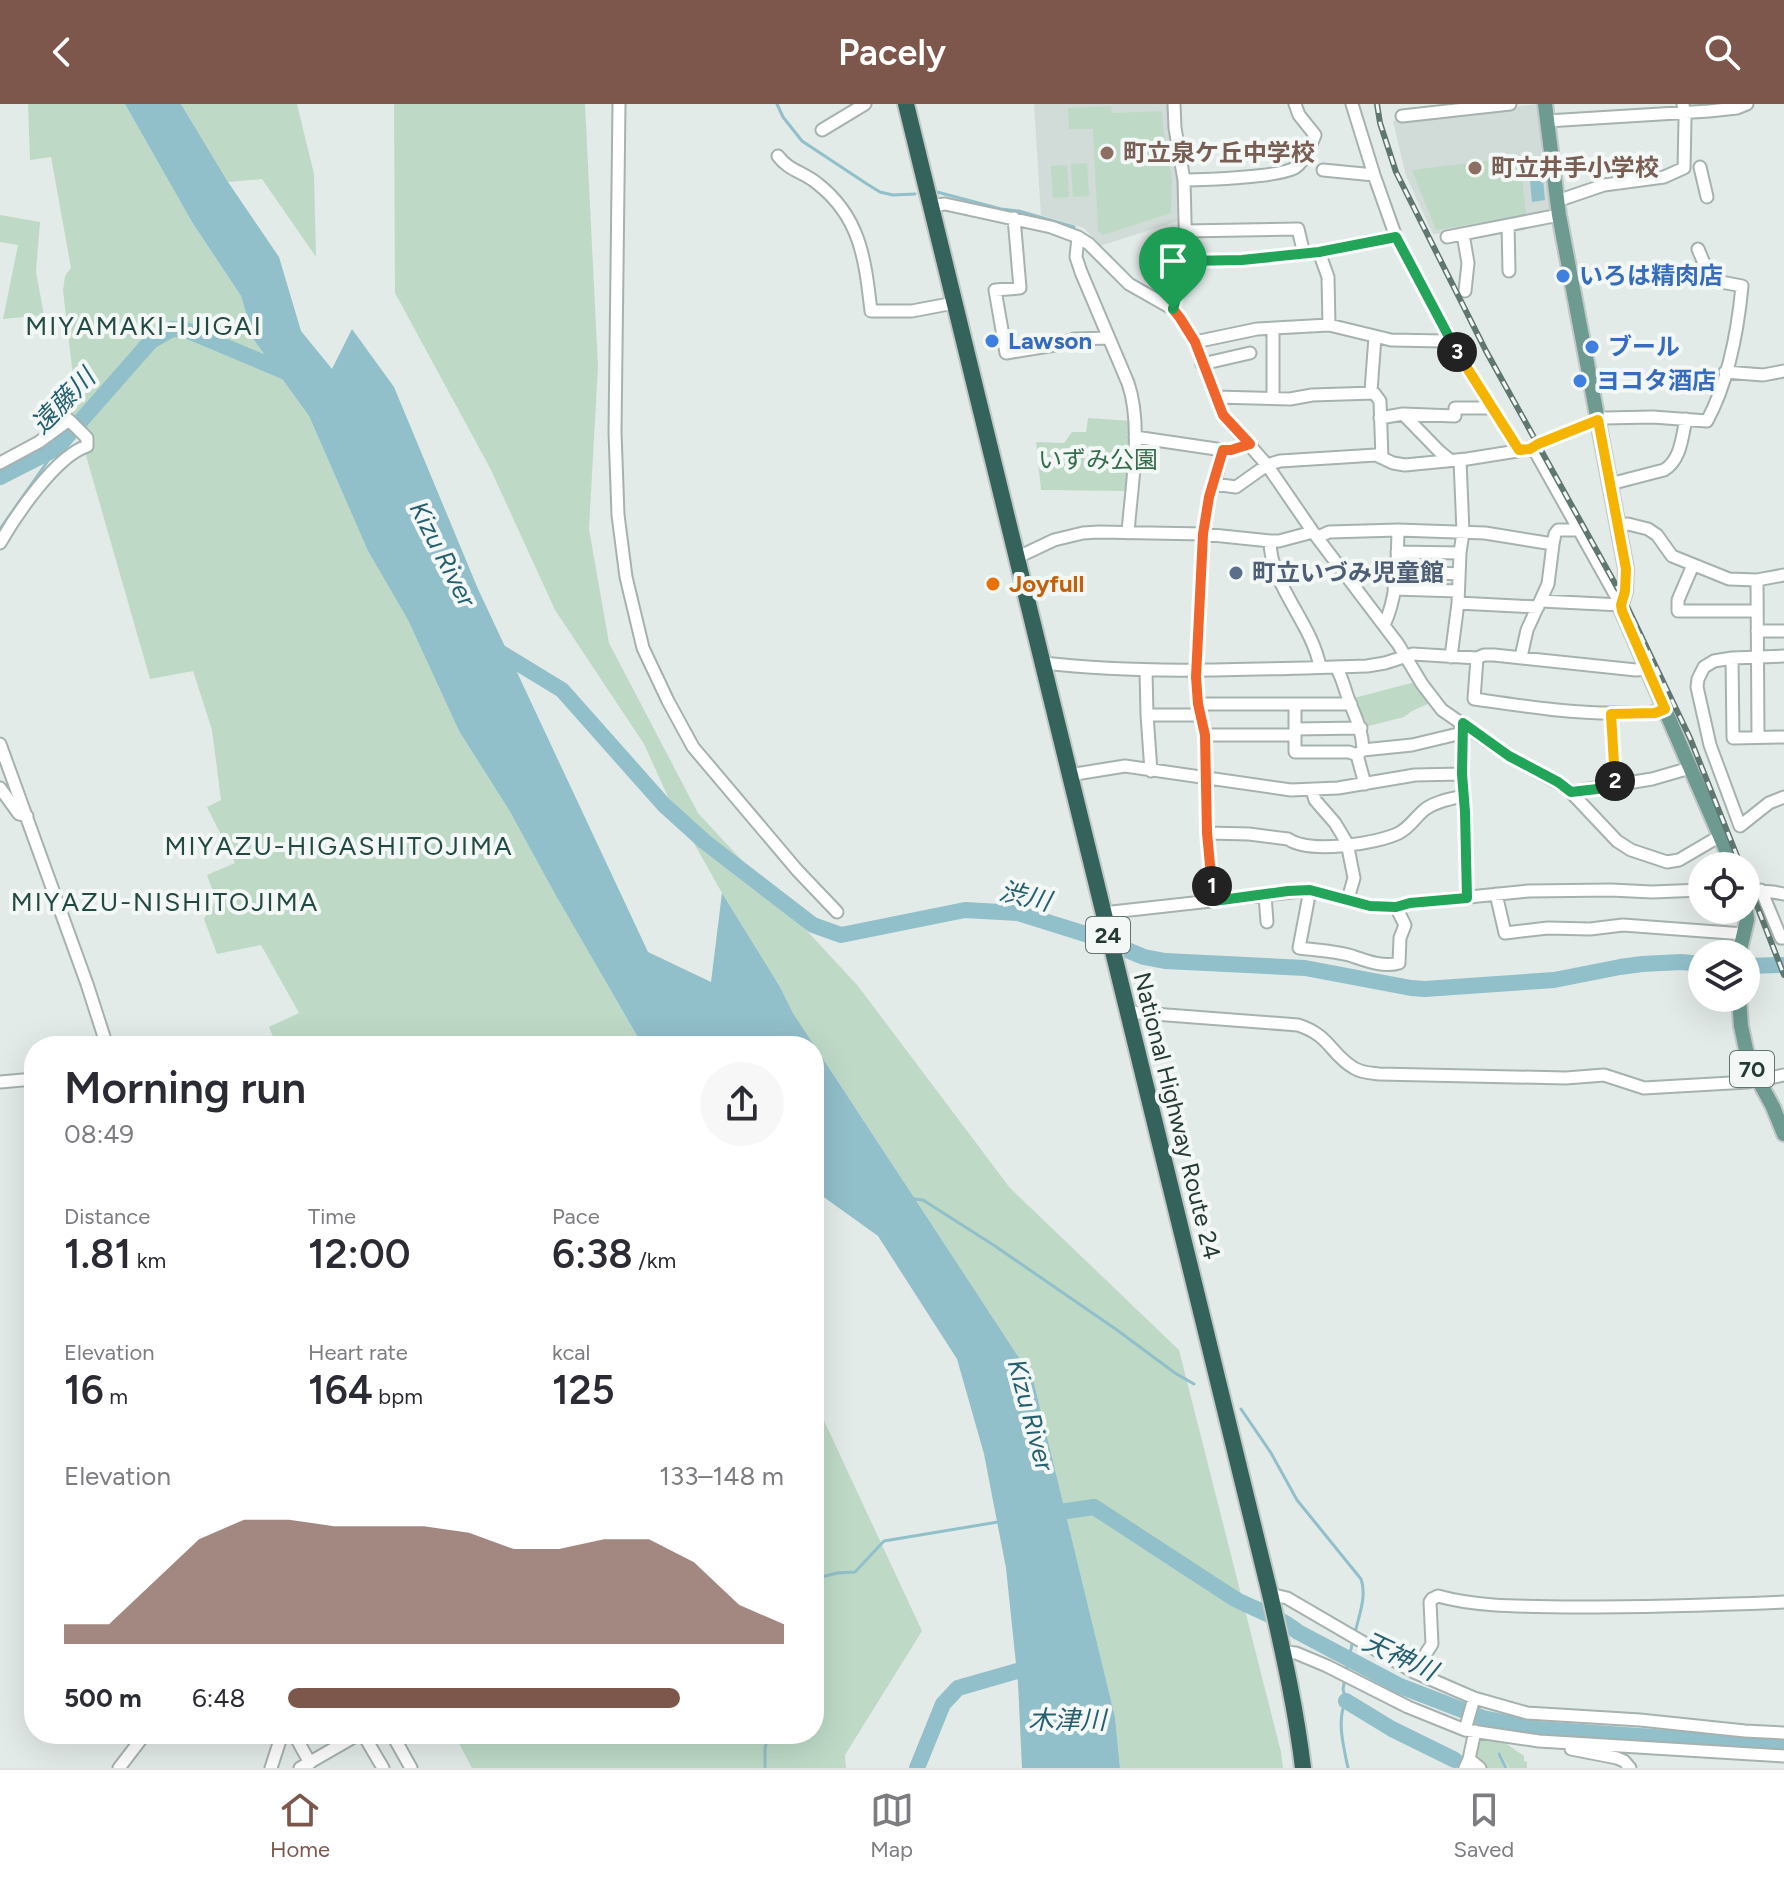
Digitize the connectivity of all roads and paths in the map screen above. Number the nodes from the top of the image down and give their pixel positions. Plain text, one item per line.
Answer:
1 (619, 104) edge
2 (865, 104) edge
3 (906, 104) edge
4 (1174, 104) edge
5 (1295, 104) edge
6 (1352, 104) edge
7 (1510, 104) edge
8 (1545, 104) edge
9 (1747, 104) edge
10 (1709, 107) edge
11 (1683, 108) edge
12 (1402, 116) dead end
13 (1547, 121) junction
14 (822, 130) dead end
15 (778, 156) dead end
16 (1684, 168) junction
17 (1323, 170) dead end
18 (1374, 175) junction
19 (1184, 180) junction
20 (1707, 197) dead end
21 (930, 206) junction
22 (1558, 208) junction
23 (1014, 218) junction
24 (1508, 225) junction
25 (1185, 231) junction
26 (1463, 234) junction
27 (1078, 237) junction
28 (1396, 237) junction
29 (1447, 237) dead end
30 (1698, 249) dead end
31 (1319, 252) junction
32 (1304, 254) junction
33 (1186, 261) junction
34 (1509, 271) dead end
35 (1465, 291) dead end
36 (954, 303) junction
37 (1173, 309) junction
38 (1329, 325) junction
39 (1273, 329) junction
40 (1375, 337) junction
41 (1109, 338) junction
42 (1195, 342) junction
43 (1452, 343) junction
44 (1250, 353) dead end
45 (1202, 364) junction
46 (1784, 371) edge
47 (1725, 372) junction
48 (1371, 391) junction
49 (1216, 397) junction
50 (1273, 398) junction
51 (1493, 408) junction
52 (1403, 414) junction
53 (1380, 418) junction
54 (1686, 419) junction
55 (1598, 420) junction
56 (1135, 437) junction
57 (1250, 444) junction
58 (1223, 450) junction
59 (1524, 450) junction
60 (1382, 458) junction
61 (1455, 460) junction
62 (0, 463) edge
63 (1267, 465) junction
64 (1214, 484) junction
65 (1610, 484) junction
66 (1618, 525) junction
67 (1398, 530) junction
68 (1580, 530) junction
69 (1463, 532) junction
70 (1128, 533) junction
71 (1203, 534) junction
72 (1316, 534) junction
73 (1270, 541) junction
74 (0, 543) edge
75 (1553, 544) junction
76 (1397, 552) junction
77 (1460, 553) junction
78 (1016, 558) junction
79 (1693, 565) junction
80 (1396, 571) junction
81 (1459, 574) junction
82 (1784, 575) edge
83 (1757, 580) junction
84 (1394, 589) junction
85 (1458, 597) junction
86 (1540, 604) junction
87 (1621, 605) junction
88 (1757, 611) junction
89 (1384, 625) junction
90 (1757, 631) junction
91 (1784, 631) edge
92 (1406, 656) junction
93 (1784, 656) edge
94 (1451, 657) junction
95 (1521, 657) junction
96 (1477, 658) junction
97 (1732, 658) junction
98 (1757, 658) junction
99 (1043, 663) junction
100 (1320, 667) junction
101 (1336, 667) junction
102 (1647, 669) junction
103 (1146, 671) junction
104 (1197, 671) junction
105 (1295, 704) junction
106 (1351, 704) junction
107 (1199, 709) junction
108 (1665, 709) junction
109 (1611, 714) junction
110 (1147, 715) junction
111 (1361, 728) junction
112 (1462, 728) junction
113 (1294, 732) junction
114 (1205, 735) junction
115 (1758, 737) junction
116 (1784, 737) edge
117 (0, 744) edge
118 (1360, 752) junction
119 (1690, 768) junction
120 (1151, 771) junction
121 (1462, 774) junction
122 (1069, 775) junction
123 (1206, 779) junction
124 (1365, 784) junction
125 (1615, 787) junction
126 (0, 788) edge
127 (1312, 790) junction
128 (1571, 792) junction
129 (1464, 796) junction
130 (1784, 797) edge
131 (27, 816) junction
132 (1207, 833) junction
133 (1720, 836) junction
134 (1347, 843) junction
135 (1727, 852) edge
136 (1310, 890) junction
137 (1761, 890) joint
138 (1688, 891) edge
139 (1496, 894) junction
140 (1784, 894) edge
141 (1265, 895) junction
142 (1467, 898) junction
143 (1348, 899) junction
144 (1214, 901) junction
145 (1396, 907) junction
146 (837, 912) dead end
147 (1103, 913) junction
148 (1267, 922) dead end
149 (1746, 924) edge
150 (1744, 934) junction
151 (1784, 938) edge
152 (1742, 940) edge
153 (1128, 1012) junction
154 (1740, 1012) edge
155 (104, 1036) edge
156 (1784, 1075) edge
157 (24, 1080) edge
158 (1758, 1080) junction
159 (0, 1082) edge
160 (1784, 1134) edge
161 (1270, 1594) junction
162 (1784, 1602) edge
163 (1284, 1652) junction
164 (1414, 1672) junction
165 (1473, 1701) junction
166 (1469, 1729) junction
167 (1784, 1733) edge
168 (1539, 1741) junction
169 (137, 1744) edge
170 (279, 1744) edge
171 (298, 1744) edge
172 (343, 1744) edge
173 (367, 1744) edge
174 (398, 1744) edge
175 (1784, 1756) edge
176 (1467, 1764) edge
177 (305, 1765) edge
178 (119, 1768) edge
179 (271, 1768) edge
180 (383, 1768) edge
181 (411, 1768) edge
182 (1303, 1768) edge
183 (1480, 1768) edge
184 (1630, 1768) edge

1 - 146 street
2 - 14 street
3 - 21 highway, National Highway Route 24 / 24
4 - 19 street
5 - 19 street
6 - 18 street
7 - 12 street
8 - 13 main road
9 - 10 street
10 - 11 street
11 - 13 street
11 - 16 street
13 - 22 main road
15 - 36 street
16 - 20 street
16 - 22 street
17 - 18 street
18 - 28 street
19 - 25 street
21 - 23 street
21 - 36 highway, National Highway Route 24 / 24
22 - 24 street
22 - 55 main road
23 - 27 street
23 - 41 street
24 - 26 street
24 - 34 street
25 - 32 street
25 - 33 street
26 - 29 street
26 - 35 street
27 - 37 street
27 - 41 street
28 - 31 street
28 - 43 street
30 - 47 street
31 - 32 street
31 - 38 street
32 - 33 street
33 - 37 street
36 - 78 highway, National Highway Route 24 / 24
37 - 42 street
38 - 39 street
38 - 40 street
39 - 42 street
39 - 50 street
40 - 43 street
40 - 48 street
41 - 56 street
42 - 45 street
43 - 51 street
44 - 45 street
45 - 49 street
46 - 47 street
47 - 54 street
48 - 50 street
48 - 53 street
49 - 50 street
49 - 57 street
51 - 52 street
51 - 59 street
52 - 53 street
52 - 61 street
53 - 60 street
54 - 55 street
54 - 65 street
55 - 59 street
55 - 65 main road
56 - 58 street
56 - 70 street
57 - 58 street
57 - 63 street
58 - 64 street
59 - 61 street
59 - 68 street
60 - 61 street
60 - 63 street
61 - 69 street
62 - 74 street
63 - 64 street
63 - 72 street
64 - 71 street
65 - 66 main road
66 - 79 street
66 - 87 main road
67 - 69 street
67 - 72 street
67 - 76 street
68 - 75 street
68 - 87 street
69 - 75 street
69 - 77 street
70 - 71 street
70 - 78 street
71 - 73 street
71 - 104 street
72 - 73 street
72 - 89 street
73 - 100 street
75 - 86 street
76 - 77 street
76 - 80 street
77 - 81 street
78 - 99 highway, National Highway Route 24 / 24
79 - 83 street
79 - 88 street
80 - 81 street
80 - 84 street
81 - 85 street
82 - 83 street
83 - 88 street
84 - 85 street
84 - 89 street
85 - 86 street
85 - 94 street
86 - 87 street
86 - 95 street
87 - 102 main road
88 - 90 street
89 - 92 street
90 - 91 street
90 - 98 street
92 - 94 street
92 - 101 street
92 - 112 street
93 - 98 street
94 - 96 street
95 - 96 street
95 - 102 street
96 - 109 street
97 - 98 street
97 - 115 street
97 - 130 street
98 - 115 street
99 - 103 street
99 - 122 highway, National Highway Route 24 / 24
100 - 101 street
100 - 104 street
101 - 106 street
102 - 108 main road
103 - 104 street
103 - 110 street
104 - 107 street
105 - 106 street
105 - 107 street
105 - 113 street
106 - 111 street
107 - 110 street
107 - 114 street
108 - 109 street
108 - 119 main road
109 - 125 street
110 - 120 street
111 - 113 street
111 - 118 street
112 - 118 street
112 - 121 street
112 - 128 street
113 - 114 street
113 - 118 street
114 - 123 street
115 - 116 street
117 - 131 street
118 - 124 street
119 - 125 street
119 - 133 main road
120 - 122 street
120 - 123 street
121 - 124 street
121 - 129 street
122 - 147 highway, National Highway Route 24 / 24
123 - 127 street
123 - 132 street
124 - 127 street
125 - 128 street
126 - 131 street
127 - 134 street
128 - 133 street
129 - 134 street
129 - 142 street
131 - 155 street
132 - 134 street
132 - 144 street
133 - 135 main road
134 - 143 street
136 - 141 street
136 - 143 street
136 - 145 street
137 - 140 street
137 - 151 street
138 - 139 street
139 - 142 street
139 - 150 street
141 - 144 street
141 - 148 street
142 - 145 street
143 - 145 street
144 - 147 street
147 - 153 highway, National Highway Route 24 / 24
149 - 150 main road
150 - 152 main road
153 - 158 street
153 - 161 highway, National Highway Route 24 / 24
154 - 158 main road, 70
156 - 158 street
157 - 159 street
158 - 160 main road, 70
161 - 163 highway, National Highway Route 24 / 24
161 - 164 street
162 - 164 street
163 - 166 street
163 - 182 highway, National Highway Route 24 / 24
164 - 165 street
165 - 166 street
165 - 167 street
166 - 168 street
166 - 176 street
168 - 175 street
168 - 184 street
169 - 178 street
170 - 179 street
171 - 177 street
172 - 177 street
173 - 180 street
174 - 181 street
176 - 183 street

